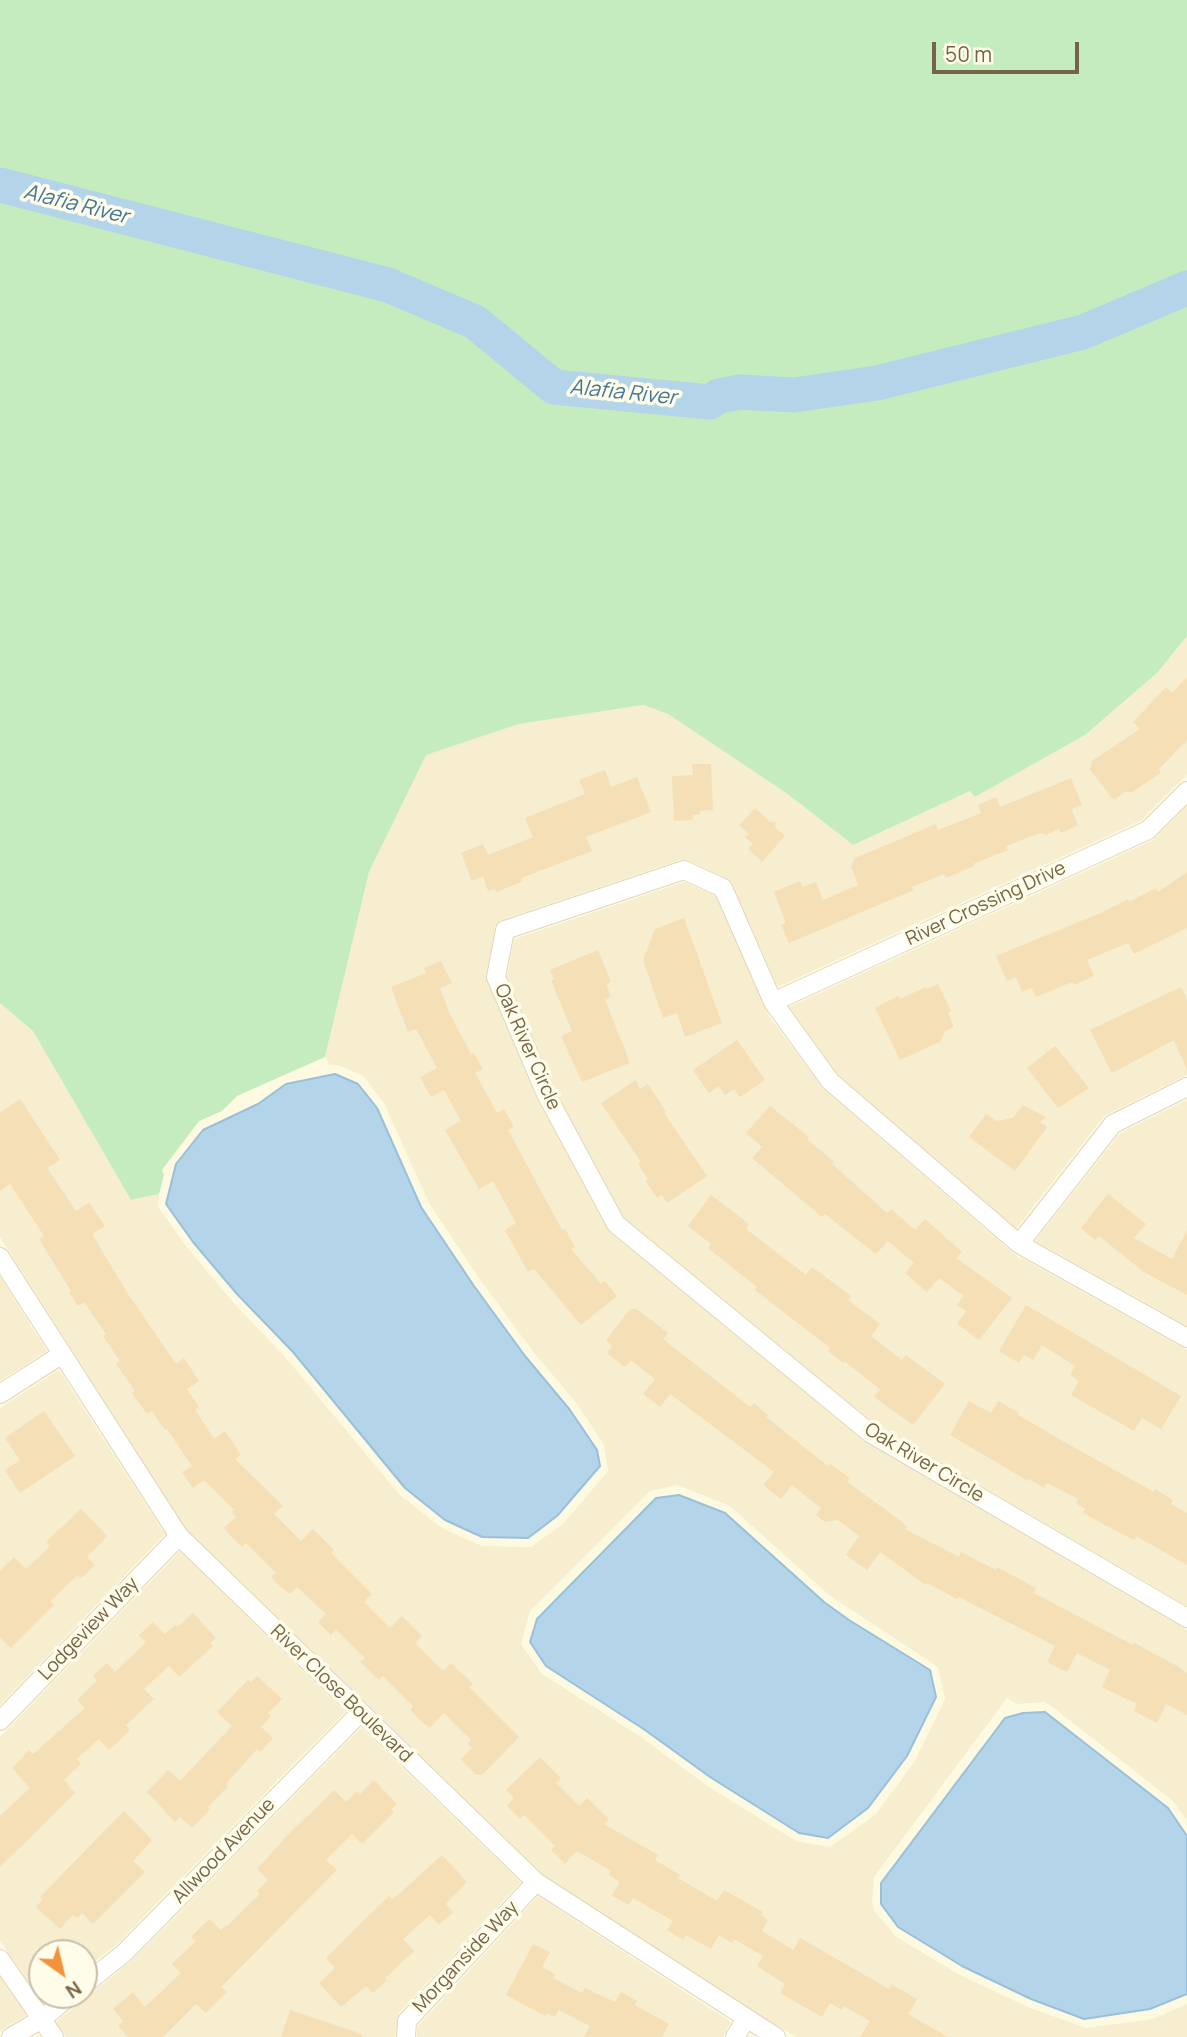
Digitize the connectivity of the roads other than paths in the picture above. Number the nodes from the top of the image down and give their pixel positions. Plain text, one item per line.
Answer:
1 (1187, 791) edge
2 (773, 1002) junction
3 (1187, 1087) edge
4 (1018, 1244) junction
5 (0, 1257) edge
6 (1187, 1338) edge
7 (61, 1355) junction
8 (0, 1394) edge
9 (178, 1536) junction
10 (1187, 1618) edge
11 (360, 1713) junction
12 (0, 1721) edge
13 (536, 1882) junction
14 (0, 1959) edge
15 (98, 1974) edge
16 (54, 2009) edge
17 (42, 2019) junction
18 (746, 2019) junction
19 (11, 2037) edge
20 (54, 2037) edge
21 (406, 2037) edge
22 (736, 2037) edge
23 (776, 2037) edge

1 - 2 street, River Crossing Drive
2 - 4 street, Oak River Circle
2 - 10 street, Oak River Circle
3 - 4 street
4 - 6 street, Oak River Circle
5 - 7 street, River Close Boulevard
7 - 8 street
7 - 9 street, River Close Boulevard
9 - 11 street, River Close Boulevard
9 - 12 street, Lodgeview Way
11 - 13 street, River Close Boulevard
11 - 15 street, Allwood Avenue
13 - 18 street, River Close Boulevard
13 - 21 street, Morganside Way
14 - 17 street
16 - 17 street
17 - 19 street
17 - 20 street
18 - 22 street
18 - 23 street, River Close Boulevard

